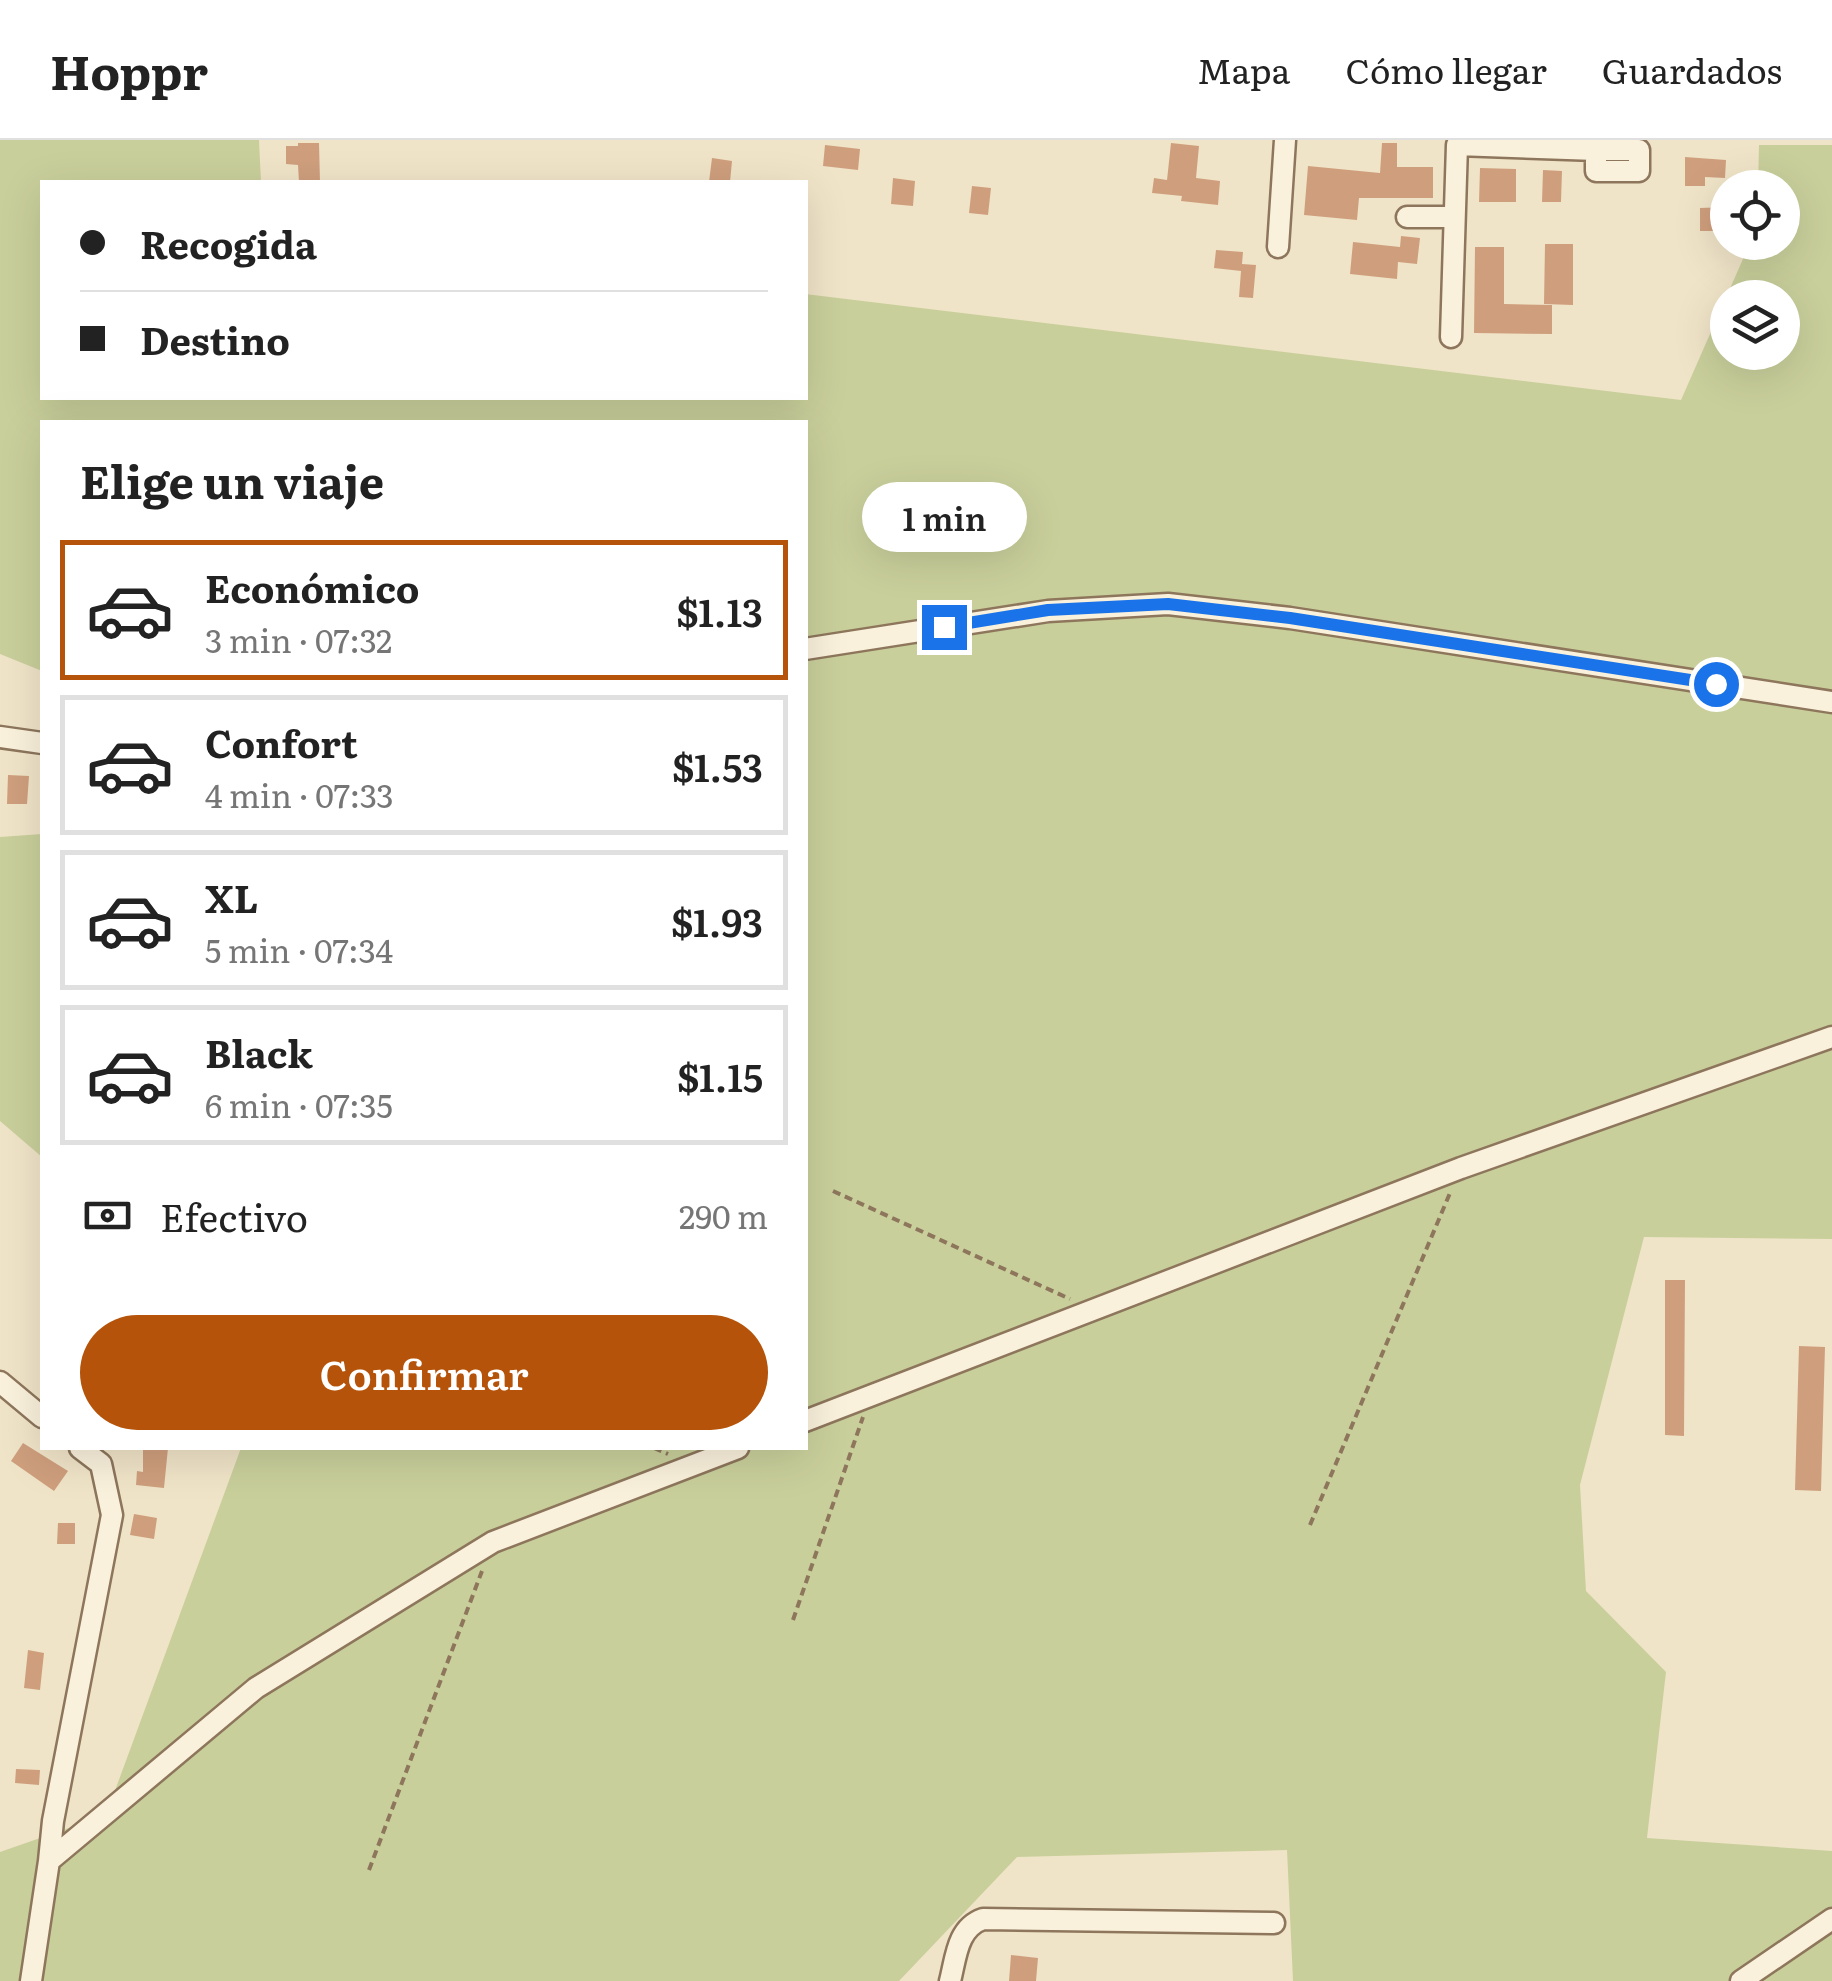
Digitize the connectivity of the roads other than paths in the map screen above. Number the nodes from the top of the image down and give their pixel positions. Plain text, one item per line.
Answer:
1 (1285, 140) edge
2 (1496, 143) edge
3 (1596, 150) dead end
4 (1454, 216) junction
5 (1406, 217) dead end
6 (1278, 246) dead end
7 (1450, 337) dead end
8 (808, 649) edge
9 (1832, 702) edge
10 (0, 736) edge
11 (40, 743) edge
12 (1832, 1036) edge
13 (0, 1382) edge
14 (40, 1415) edge
15 (808, 1421) edge
16 (82, 1450) edge
17 (733, 1450) edge
18 (49, 1861) junction
19 (1832, 1919) edge
20 (1274, 1923) dead end
21 (31, 1981) edge
22 (950, 1981) edge
23 (1741, 1981) edge

1 - 6 street
2 - 3 street
2 - 4 street
4 - 5 street
4 - 7 street
8 - 9 street
10 - 11 street
12 - 15 street
13 - 14 street
16 - 18 street
17 - 18 street
18 - 21 street
19 - 23 street
20 - 22 street

